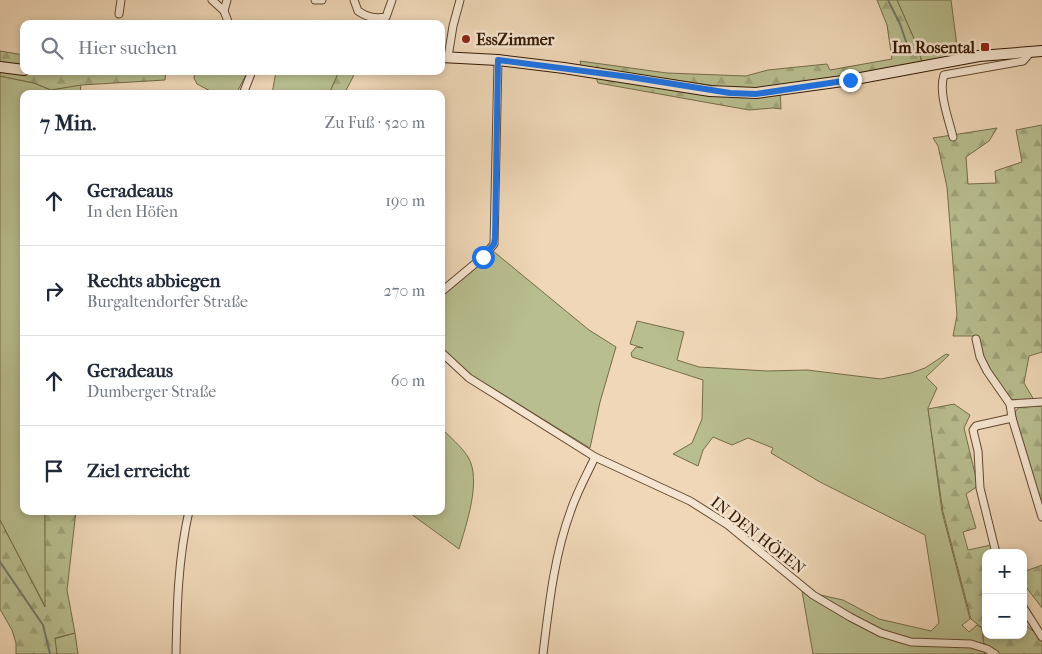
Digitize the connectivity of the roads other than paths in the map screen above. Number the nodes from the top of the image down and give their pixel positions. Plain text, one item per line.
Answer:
1 (121, 0) edge
2 (212, 0) edge
3 (227, 0) edge
4 (315, 0) edge
5 (322, 0) edge
6 (354, 0) edge
7 (392, 0) edge
8 (460, 0) edge
9 (224, 11) junction
10 (118, 14) dead end
11 (227, 20) edge
12 (1037, 51) edge
13 (445, 54) edge
14 (445, 57) edge
15 (498, 60) junction
16 (0, 67) edge
17 (20, 70) edge
18 (250, 75) edge
19 (245, 90) edge
20 (953, 137) dead end
21 (445, 289) edge
22 (976, 339) dead end
23 (445, 356) edge
24 (1042, 402) edge
25 (1010, 404) junction
26 (1012, 418) junction
27 (595, 457) junction
28 (188, 515) edge
29 (1042, 517) edge
30 (995, 549) edge
31 (1027, 613) edge
32 (1042, 637) edge
33 (176, 654) edge
34 (543, 654) edge
35 (995, 654) edge

1 - 10 street
2 - 9 street
3 - 9 street
4 - 5 street
6 - 7 street
8 - 13 street
9 - 11 street
12 - 15 main road
12 - 20 street
14 - 15 main road
15 - 21 street
16 - 17 main road
18 - 19 street
22 - 25 street
23 - 27 street, IN DEN HÖFEN
24 - 25 street
25 - 26 street
26 - 29 street
26 - 30 street
27 - 34 street
27 - 35 street, IN DEN HÖFEN
28 - 33 street
31 - 32 street

